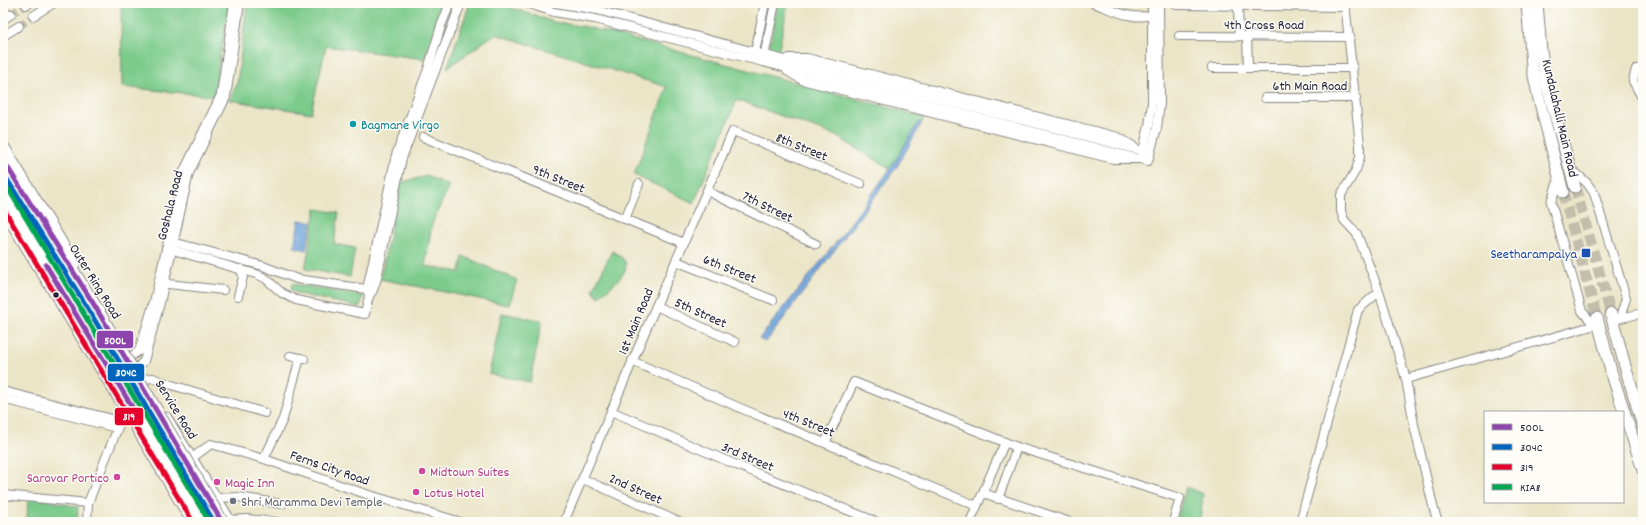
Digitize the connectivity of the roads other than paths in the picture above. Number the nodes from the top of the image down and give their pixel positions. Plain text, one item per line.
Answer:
1 (54, 3) edge
2 (234, 3) edge
3 (240, 3) edge
4 (450, 3) edge
5 (461, 3) edge
6 (526, 3) edge
7 (556, 3) edge
8 (765, 3) edge
9 (775, 3) edge
10 (1093, 3) edge
11 (1152, 3) edge
12 (1159, 3) edge
13 (1528, 3) edge
14 (1538, 3) edge
15 (1204, 4) edge
16 (1238, 4) edge
17 (1176, 5) dead end
18 (1345, 5) edge
19 (11, 14) tunnel mouth
20 (1152, 15) junction
21 (33, 16) tunnel mouth
22 (3, 20) edge
23 (19, 26) tunnel mouth
24 (3, 36) edge
25 (1179, 36) dead end
26 (1243, 36) junction
27 (1350, 37) junction
28 (754, 56) junction
29 (764, 58) junction
30 (778, 62) junction
31 (1212, 68) dead end
32 (1248, 68) junction
33 (1353, 68) junction
34 (1643, 68) edge
35 (224, 96) junction
36 (1265, 98) dead end
37 (1356, 98) junction
38 (1643, 100) edge
39 (733, 131) joint
40 (423, 137) dead end
41 (3, 143) edge
42 (1145, 154) junction
43 (3, 160) edge
44 (1571, 174) junction
45 (639, 184) dead end
46 (861, 184) dead end
47 (1562, 187) joint
48 (1575, 188) tunnel mouth
49 (707, 192) junction
50 (3, 194) edge
51 (3, 211) edge
52 (625, 219) junction
53 (684, 243) junction
54 (816, 244) dead end
55 (169, 245) junction
56 (676, 261) junction
57 (241, 269) junction
58 (161, 284) junction
59 (223, 290) dead end
60 (370, 292) junction
61 (1380, 294) junction
62 (238, 296) dead end
63 (773, 300) dead end
64 (656, 306) junction
65 (1643, 313) edge
66 (1615, 318) junction
67 (1597, 323) junction
68 (735, 342) dead end
69 (123, 344) junction
70 (290, 356) dead end
71 (130, 357) junction
72 (632, 361) junction
73 (95, 362) junction
74 (136, 368) junction
75 (143, 379) junction
76 (1406, 380) junction
77 (3, 391) edge
78 (3, 398) edge
79 (125, 411) junction
80 (611, 411) junction
81 (1624, 411) edge
82 (1624, 411) edge
83 (265, 413) dead end
84 (119, 425) junction
85 (1643, 426) edge
86 (1005, 442) junction
87 (825, 443) junction
88 (1017, 447) junction
89 (192, 458) junction
90 (264, 459) junction
91 (1643, 470) edge
92 (165, 478) junction
93 (583, 479) junction
94 (983, 493) junction
95 (3, 494) edge
96 (217, 498) junction
97 (998, 499) junction
98 (88, 503) junction
99 (282, 504) dead end
100 (977, 506) junction
101 (229, 521) edge
102 (87, 522) edge
103 (191, 522) edge
104 (201, 522) edge
105 (277, 522) edge
106 (461, 522) edge
107 (564, 522) edge
108 (679, 522) edge
109 (877, 522) edge
110 (970, 522) edge
111 (1070, 522) edge
112 (1173, 522) edge
113 (1300, 522) edge
114 (1438, 522) edge

1 - 21 street
2 - 35 street, Goshala Road
3 - 35 street, Goshala Road
4 - 60 street
5 - 60 street
6 - 28 street
7 - 28 street
8 - 28 street
9 - 29 street
10 - 20 street
11 - 20 street
12 - 42 street
13 - 47 main road, Kundalahalli Main Road
14 - 44 main road, Kundalahalli Main Road
15 - 16 street
15 - 17 street
16 - 18 street
16 - 26 street
18 - 27 street
19 - 22 street
20 - 42 street
23 - 24 street
25 - 26 street, 4th Cross Road
26 - 27 street, 4th Cross Road
26 - 32 street
27 - 33 street
28 - 29 street
29 - 30 street
30 - 42 street
30 - 42 street
30 - 42 street
31 - 32 street
32 - 33 street
33 - 37 street
34 - 38 street
35 - 55 street, Goshala Road
36 - 37 street, 6th Main Road
37 - 61 street
39 - 46 street, 8th Street
39 - 49 street, 1st Main Road
40 - 52 street, 9th Street
41 - 69 street, Service Road
43 - 101 highway, Outer Ring Road, bridge
44 - 48 main road, Kundalahalli Main Road
44 - 66 street
45 - 52 street
47 - 67 street
49 - 53 street, 1st Main Road
49 - 54 street, 7th Street
50 - 104 highway, bridge
51 - 73 street
52 - 53 street, 9th Street
53 - 56 street, 1st Main Road
55 - 57 street
55 - 58 street, Goshala Road
55 - 60 street
56 - 63 street, 6th Street
56 - 64 street, 1st Main Road
57 - 60 street
57 - 62 street
58 - 59 street
58 - 71 street, Goshala Road
58 - 74 street, Goshala Road
61 - 76 street
61 - 113 street
64 - 68 street, 5th Street
64 - 72 street, 1st Main Road
65 - 66 street
66 - 85 main road
67 - 76 street
67 - 82 main road
69 - 71 street, Service Road
69 - 73 street
70 - 90 street
71 - 74 street, Service Road
72 - 80 street, 1st Main Road
72 - 87 street, 4th Street
73 - 79 street
74 - 75 street, Service Road
75 - 83 street
75 - 89 street, Service Road
76 - 114 street
77 - 84 street
78 - 84 street
79 - 84 street
79 - 92 street
80 - 93 street, 1st Main Road
80 - 109 street, 3rd Street
81 - 91 main road
84 - 98 street
86 - 87 street
86 - 88 street
86 - 94 street
87 - 100 street, 4th Street
88 - 97 street
88 - 112 street
89 - 90 street, Ferns City Road
89 - 92 street
89 - 96 street, Service Road
90 - 106 street, Ferns City Road
92 - 103 street
93 - 107 street, 1st Main Road
93 - 108 street, 2nd Street
94 - 97 street
94 - 100 street
95 - 98 street
96 - 99 street
96 - 101 street, Service Road
97 - 111 street
98 - 102 street
100 - 110 street
101 - 105 street

